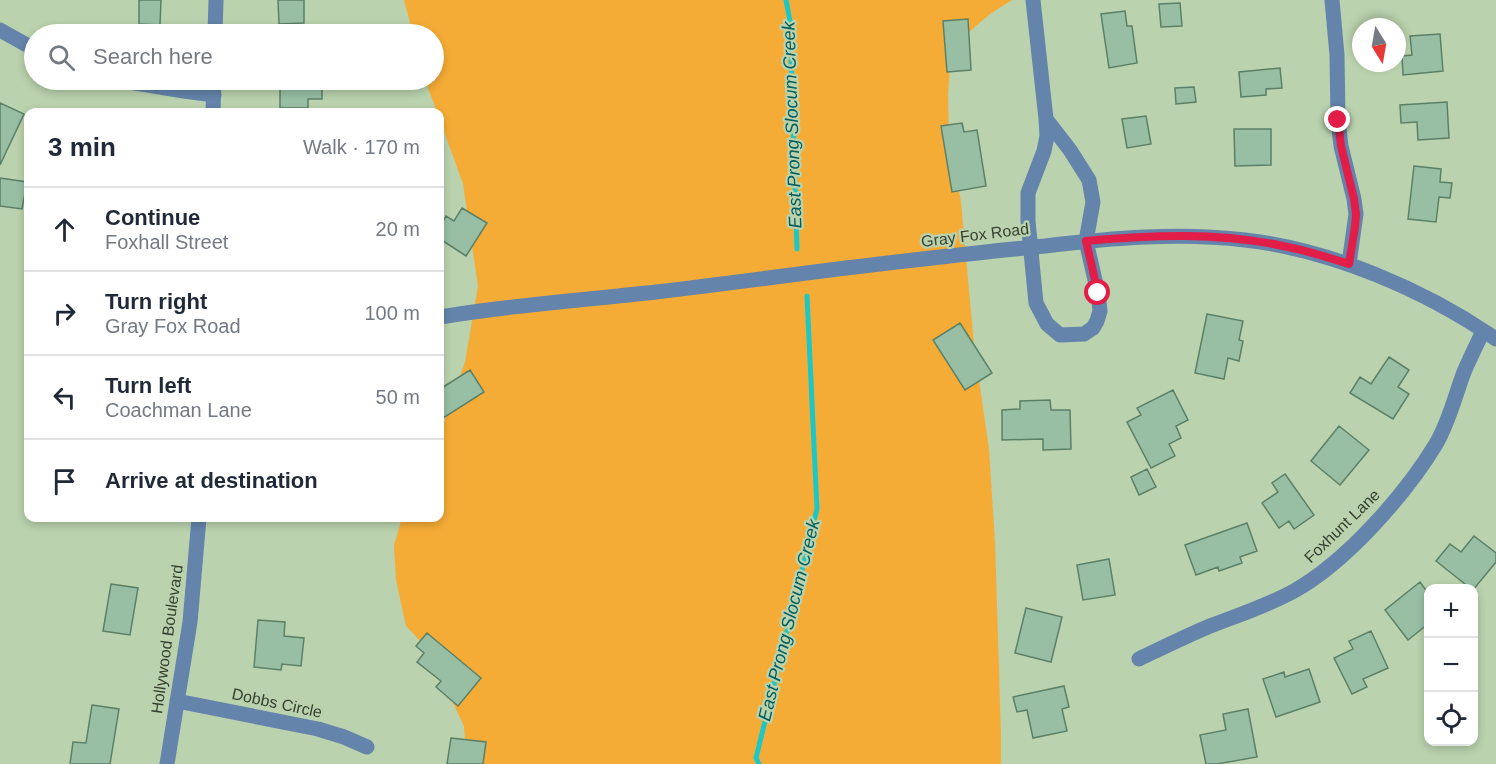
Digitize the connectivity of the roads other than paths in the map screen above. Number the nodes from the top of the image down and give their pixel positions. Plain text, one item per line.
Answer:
1 (216, 0) edge
2 (1033, 0) edge
3 (1332, 0) edge
4 (215, 24) edge
5 (0, 30) edge
6 (24, 43) edge
7 (173, 90) edge
8 (196, 90) edge
9 (214, 90) edge
10 (213, 108) edge
11 (1046, 119) junction
12 (1086, 241) junction
13 (1031, 247) junction
14 (1349, 264) junction
15 (444, 316) edge
16 (1490, 335) edge
17 (199, 522) edge
18 (1139, 659) dead end
19 (177, 701) junction
20 (367, 747) dead end
21 (167, 764) edge

1 - 4 street
2 - 11 street
3 - 14 street
5 - 6 street
7 - 8 street
9 - 10 street
11 - 12 street
11 - 13 street
12 - 13 street, Gray Fox Road
12 - 13 street
12 - 14 street, Gray Fox Road
13 - 15 street, Gray Fox Road
14 - 16 street, Gray Fox Road
16 - 18 street, Foxhunt Lane
17 - 19 street, Hollywood Boulevard
19 - 20 street, Dobbs Circle
19 - 21 street, Hollywood Boulevard

